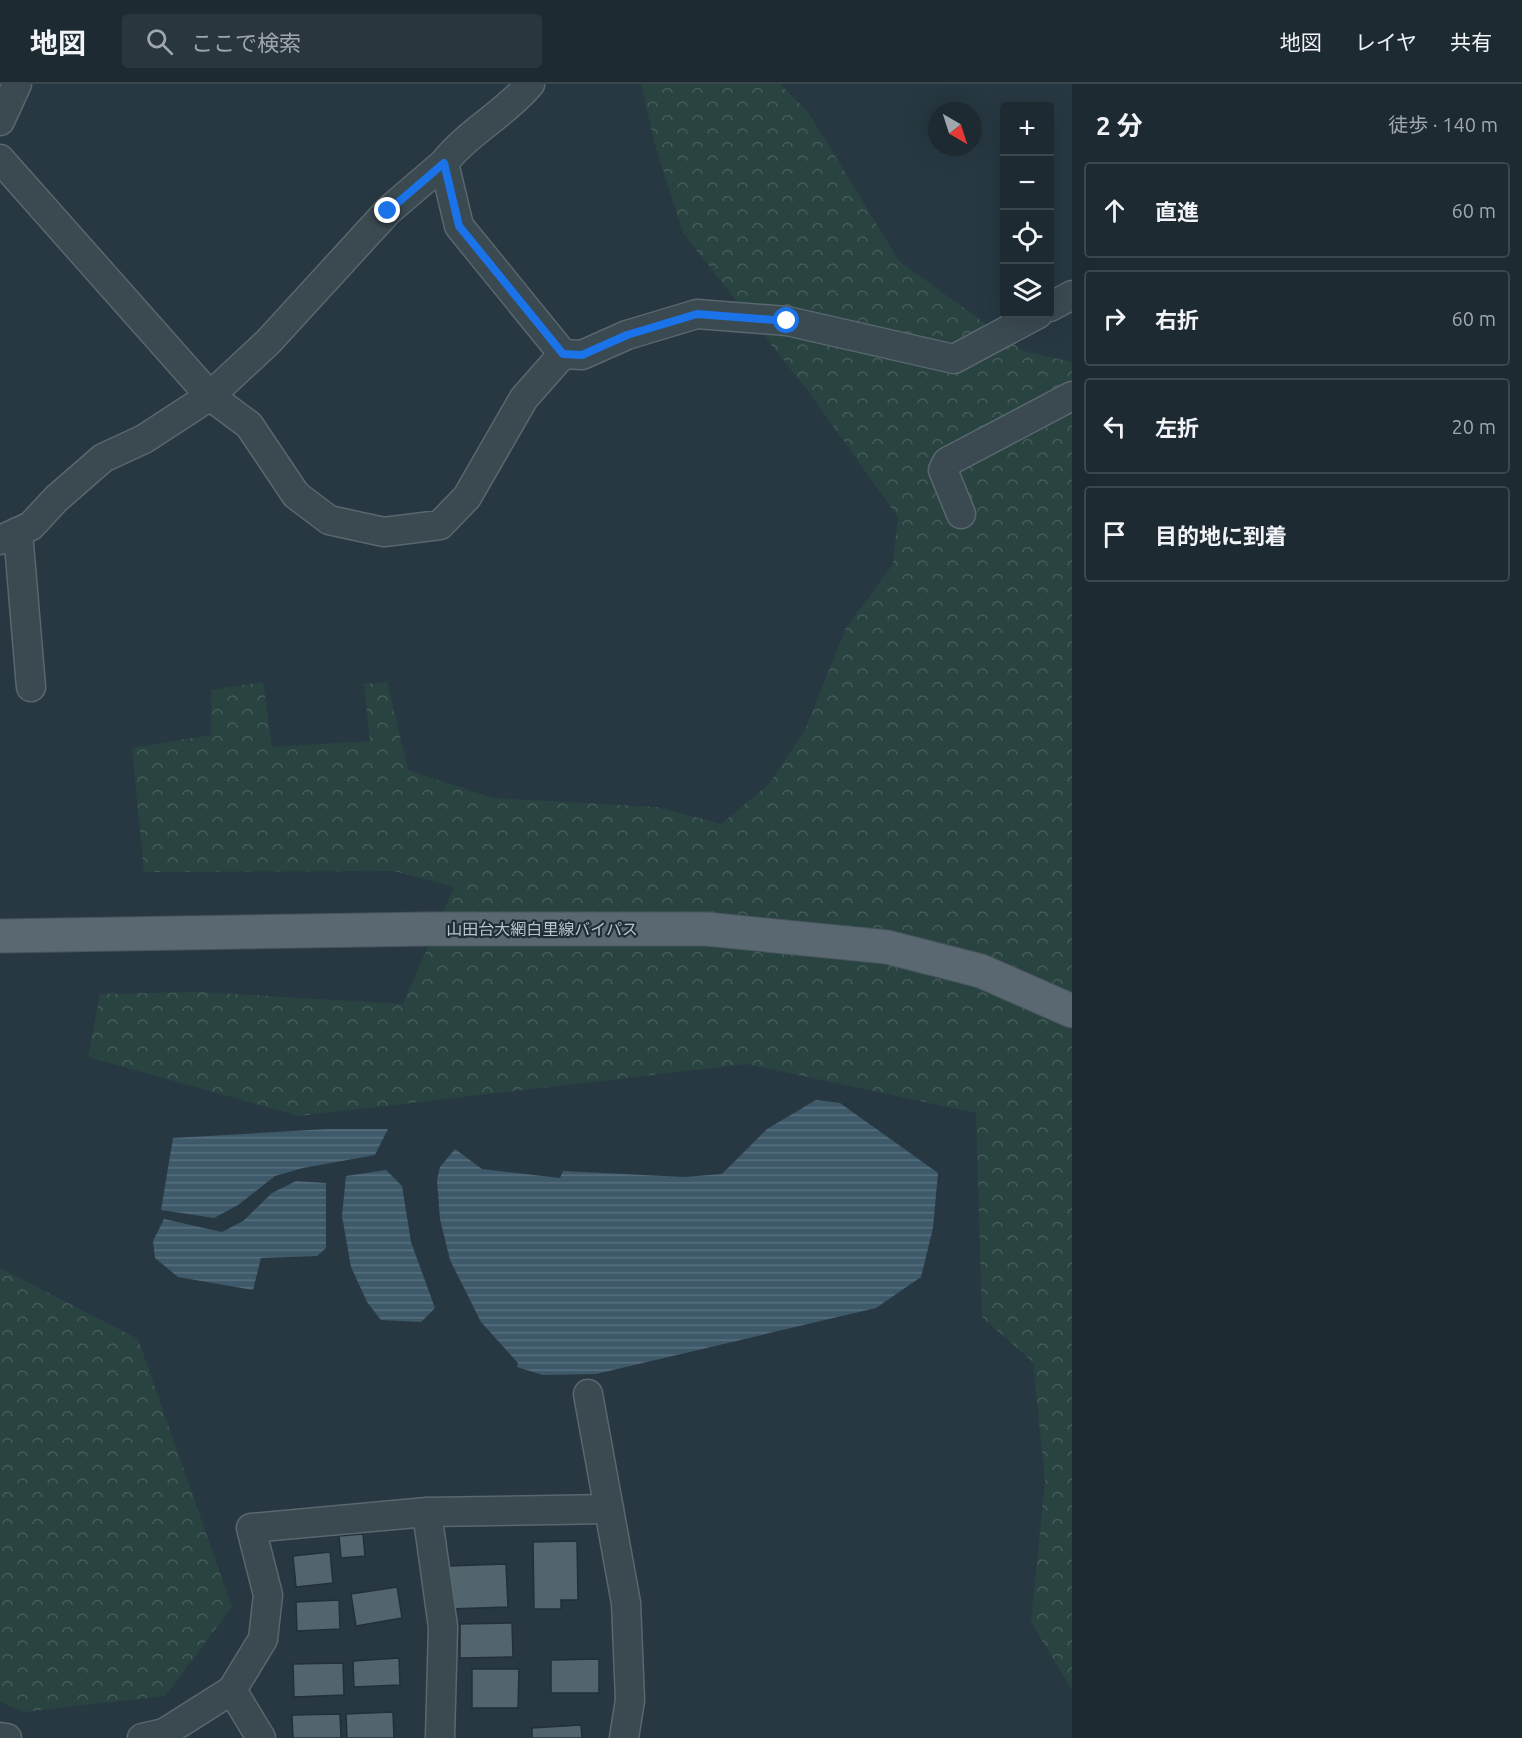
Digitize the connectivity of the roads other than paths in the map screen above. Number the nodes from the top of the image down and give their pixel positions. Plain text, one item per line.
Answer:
1 (17, 84) edge
2 (530, 84) edge
3 (0, 122) edge
4 (0, 159) edge
5 (444, 163) junction
6 (1072, 296) edge
7 (1054, 305) edge
8 (1031, 318) edge
9 (563, 354) junction
10 (210, 396) junction
11 (1072, 396) edge
12 (961, 514) dead end
13 (9, 536) edge
14 (31, 687) dead end
15 (0, 936) edge
16 (1072, 1011) edge
17 (588, 1395) dead end
18 (609, 1509) junction
19 (427, 1512) junction
20 (232, 1689) junction
21 (0, 1737) edge
22 (7, 1738) edge
23 (142, 1738) edge
24 (261, 1738) edge
25 (440, 1738) edge
26 (624, 1738) edge

1 - 3 street
2 - 5 street
4 - 10 street
5 - 9 street
5 - 10 street
6 - 7 street
8 - 9 street
9 - 10 street
10 - 13 street
11 - 12 street
13 - 14 street
15 - 16 main road, 山田台大網白里線バイパス
17 - 18 street
18 - 19 street
18 - 26 street
19 - 20 street
19 - 25 street
20 - 23 street
20 - 24 street
21 - 22 street

